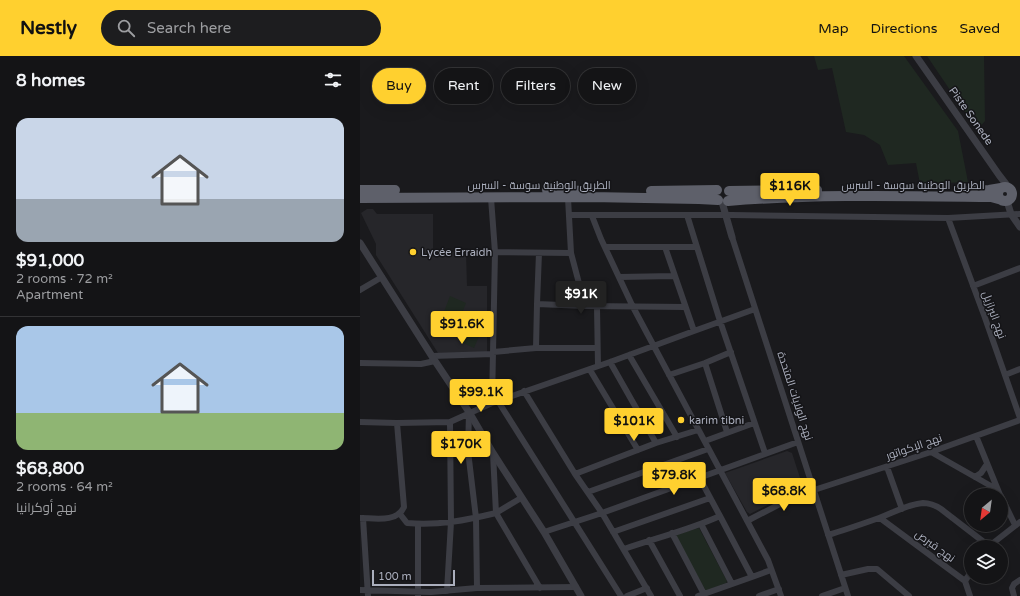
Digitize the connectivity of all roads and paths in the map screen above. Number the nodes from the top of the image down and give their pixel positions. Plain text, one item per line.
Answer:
1 (916, 56) edge
2 (1010, 189) edge
3 (360, 190) edge
4 (723, 197) junction
5 (360, 198) edge
6 (491, 198) junction
7 (568, 198) junction
8 (1020, 199) edge
9 (1006, 200) junction
10 (1011, 214) junction
11 (1020, 214) edge
12 (569, 215) junction
13 (687, 215) junction
14 (592, 216) junction
15 (726, 216) junction
16 (948, 218) junction
17 (1020, 227) edge
18 (732, 237) joint
19 (360, 243) edge
20 (605, 247) junction
21 (665, 247) junction
22 (696, 247) junction
23 (495, 252) junction
24 (539, 253) junction
25 (570, 253) junction
26 (1020, 268) edge
27 (674, 276) junction
28 (619, 277) junction
29 (382, 278) junction
30 (973, 286) junction
31 (360, 290) edge
32 (537, 304) junction
33 (585, 306) junction
34 (597, 307) junction
35 (633, 307) junction
36 (685, 307) junction
37 (755, 309) junction
38 (720, 321) junction
39 (694, 330) junction
40 (653, 346) junction
41 (536, 348) junction
42 (597, 348) junction
43 (731, 352) junction
44 (493, 353) junction
45 (629, 355) junction
46 (433, 359) junction
47 (610, 362) junction
48 (360, 363) edge
49 (705, 363) junction
50 (598, 366) junction
51 (590, 370) junction
52 (1020, 370) edge
53 (669, 375) junction
54 (1005, 375) junction
55 (524, 391) junction
56 (495, 402) junction
57 (470, 412) junction
58 (1020, 419) edge
59 (360, 422) edge
60 (450, 422) junction
61 (397, 423) junction
62 (754, 423) junction
63 (698, 430) junction
64 (728, 432) junction
65 (976, 436) junction
66 (677, 437) junction
67 (705, 441) junction
68 (798, 442) junction
69 (656, 443) junction
70 (708, 449) junction
71 (638, 450) junction
72 (931, 452) junction
73 (492, 453) junction
74 (765, 453) junction
75 (987, 464) junction
76 (887, 466) junction
77 (720, 469) junction
78 (575, 474) junction
79 (699, 477) junction
80 (975, 477) junction
81 (814, 488) junction
82 (991, 488) edge
83 (997, 488) edge
84 (588, 492) junction
85 (521, 498) junction
86 (710, 498) junction
87 (1008, 507) edge
88 (902, 509) junction
89 (496, 513) junction
90 (602, 513) junction
91 (400, 514) junction
92 (720, 516) junction
93 (362, 518) edge
94 (476, 518) junction
95 (880, 518) junction
96 (747, 521) junction
97 (451, 522) junction
98 (573, 522) junction
99 (1018, 523) edge
100 (418, 524) junction
101 (701, 524) junction
102 (544, 532) junction
103 (613, 532) junction
104 (672, 533) junction
105 (828, 535) junction
106 (649, 540) junction
107 (980, 540) edge
108 (996, 540) edge
109 (624, 550) junction
110 (363, 559) edge
111 (771, 570) junction
112 (841, 575) junction
113 (752, 577) junction
114 (964, 580) edge
115 (1020, 580) edge
116 (732, 584) junction
117 (967, 584) edge
118 (576, 587) junction
119 (477, 588) junction
120 (540, 588) junction
121 (647, 588) junction
122 (845, 588) junction
123 (779, 589) junction
124 (360, 590) edge
125 (447, 591) junction
126 (368, 593) edge
127 (464, 593) edge
128 (418, 594) edge
129 (701, 595) edge
130 (906, 595) edge
131 (581, 596) edge
132 (621, 596) edge
133 (627, 596) edge
134 (651, 596) edge
135 (680, 596) edge
136 (759, 596) edge
137 (782, 596) edge
138 (822, 596) edge
139 (848, 596) edge
140 (970, 596) edge
141 (1014, 596) edge

1 - 2 street, Piste Sonede
2 - 4 highway, الطريق الوطنية سوسة - السرس
2 - 9 highway
3 - 4 highway, الطريق الوطنية سوسة - السرس
4 - 7 highway, الطريق الوطنية سوسة - السرس
4 - 9 highway, الطريق الوطنية سوسة - السرس
4 - 15 street, نهج الولايات المتحدة
5 - 6 highway, الطريق الوطنية سوسة - السرس
6 - 7 highway, الطريق الوطنية سوسة - السرس
6 - 23 street
7 - 12 street
8 - 9 highway, الطريق الوطنية سوسة - السرس
9 - 10 street
10 - 11 street
10 - 16 street
10 - 17 street
12 - 14 street
12 - 25 street
13 - 14 street
13 - 15 street
13 - 22 street
14 - 20 street
15 - 16 street
15 - 18 street, نهج الولايات المتحدة
16 - 30 street, نهج البرازيل
18 - 37 street, نهج الولايات المتحدة
19 - 29 street
20 - 21 street
20 - 28 street
21 - 22 street
21 - 27 street
22 - 38 street
23 - 24 street
23 - 44 street
24 - 25 street
24 - 32 street
25 - 33 street
26 - 30 street
27 - 28 street
27 - 36 street
28 - 35 street
29 - 31 street
29 - 46 street
30 - 54 street, نهج البرازيل
32 - 33 street
32 - 41 street
33 - 34 street
34 - 35 street
34 - 42 street
35 - 36 street
35 - 40 street
36 - 39 street
37 - 38 street
37 - 68 street, نهج الولايات المتحدة
38 - 39 street
38 - 43 street
39 - 40 street
40 - 45 street
40 - 53 street
41 - 42 street
41 - 44 street
42 - 50 street
43 - 49 street
43 - 62 street
44 - 46 street
44 - 56 street
45 - 47 street
45 - 66 street
46 - 48 street
46 - 57 street
47 - 50 street
47 - 69 street
49 - 53 street
49 - 64 street
50 - 51 street
51 - 55 street
51 - 71 street
52 - 54 street
53 - 63 street
54 - 58 street, نهج البرازيل
55 - 56 street
55 - 78 street
56 - 57 street
56 - 98 street
57 - 60 street
57 - 73 street
57 - 94 street
58 - 65 street, نهج الإكواتور
59 - 61 street
60 - 61 street
60 - 97 street
61 - 91 street
62 - 64 street
62 - 74 street
63 - 66 street
63 - 67 street
64 - 67 street
65 - 72 street, نهج الإكواتور
65 - 75 street
66 - 69 street
67 - 70 street
68 - 74 street
68 - 81 street, نهج الولايات المتحدة
69 - 71 street
70 - 77 street
70 - 84 street
71 - 78 street
72 - 76 street, نهج الإكواتور
72 - 80 street
73 - 85 street
73 - 89 street
74 - 77 street
75 - 80 street
75 - 83 street
76 - 81 street, نهج الإكواتور
76 - 88 street
77 - 79 street
77 - 96 street
78 - 84 street
79 - 86 street
79 - 90 street
80 - 82 street
81 - 96 street, نهج الإكواتور
81 - 105 street, نهج الولايات المتحدة
84 - 90 street
85 - 89 street
85 - 102 street
86 - 92 street
86 - 103 street
87 - 99 street
88 - 95 street
88 - 107 street
89 - 94 street
89 - 120 street
90 - 98 street
90 - 103 street
91 - 93 street
91 - 100 street
92 - 101 street
92 - 113 street
93 - 110 street
94 - 97 street
94 - 119 street
95 - 105 street
95 - 114 street, نهج قبرص
96 - 111 street
97 - 100 street
97 - 125 street
98 - 102 street
98 - 132 street
99 - 108 street
100 - 128 street
101 - 104 street
101 - 116 street
102 - 118 street
103 - 109 street
104 - 106 street
104 - 129 street
105 - 112 street, نهج الولايات المتحدة
106 - 109 street
106 - 135 street
109 - 121 street
110 - 126 street
111 - 113 street
111 - 123 street
112 - 122 street, نهج الولايات المتحدة
112 - 130 street
113 - 116 street
115 - 141 street
116 - 129 street
117 - 140 street
118 - 120 street
118 - 131 street
119 - 120 street
119 - 127 street
121 - 133 street
121 - 134 street
122 - 138 street
122 - 139 street, نهج الولايات المتحدة
123 - 136 street
123 - 137 street
124 - 126 street
125 - 127 street
125 - 128 street
126 - 128 street

